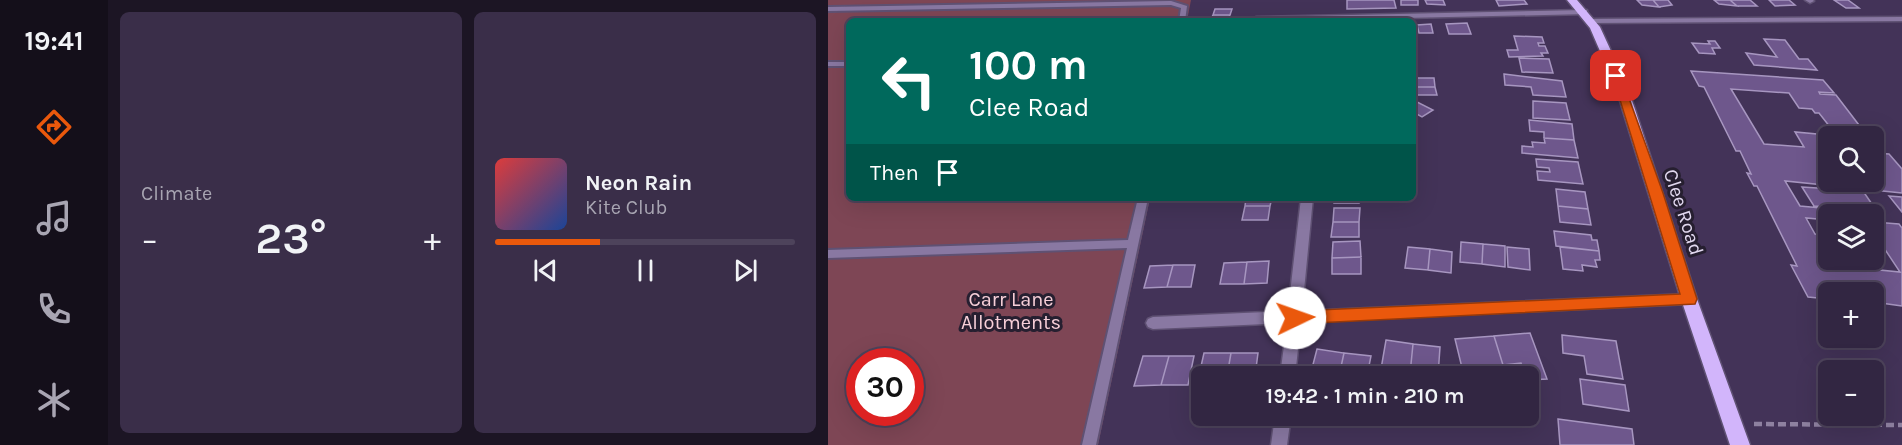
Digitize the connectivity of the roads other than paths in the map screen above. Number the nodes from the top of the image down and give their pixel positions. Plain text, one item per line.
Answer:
1 (1572, 0) edge
2 (828, 9) edge
3 (1258, 10) dead end
4 (1587, 17) junction
5 (1183, 18) edge
6 (1256, 18) edge
7 (1416, 19) edge
8 (1902, 19) edge
9 (828, 64) edge
10 (846, 64) edge
11 (1142, 201) edge
12 (1307, 201) edge
13 (1133, 244) junction
14 (828, 254) edge
15 (1689, 299) junction
16 (1295, 318) junction
17 (1153, 323) dead end
18 (1289, 366) edge
19 (1282, 426) edge
20 (1089, 445) edge
21 (1280, 445) edge
22 (1740, 445) edge

1 - 4 main road, Clee Road
2 - 5 lane
3 - 6 street
4 - 7 street
4 - 8 street
4 - 15 main road, Clee Road
9 - 10 lane
11 - 13 lane
12 - 16 street
13 - 14 lane
13 - 20 lane
15 - 16 street
15 - 22 main road, Clee Road
16 - 17 street
16 - 18 street
19 - 21 street

